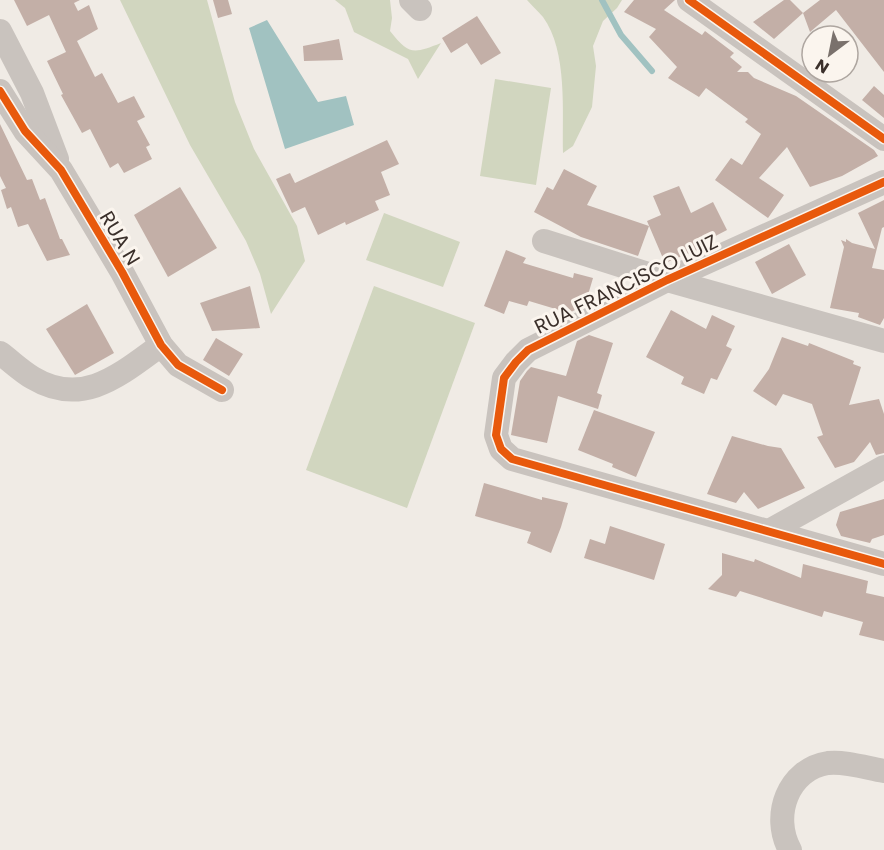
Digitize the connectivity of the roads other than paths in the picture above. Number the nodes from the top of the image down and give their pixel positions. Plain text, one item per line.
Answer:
1 (689, 0) edge
2 (0, 31) edge
3 (0, 91) edge
4 (884, 139) edge
5 (61, 170) junction
6 (884, 182) edge
7 (544, 241) dead end
8 (668, 280) junction
9 (884, 341) edge
10 (161, 345) junction
11 (0, 353) edge
12 (222, 390) dead end
13 (884, 467) edge
14 (770, 531) junction
15 (884, 564) edge
16 (884, 771) edge
17 (790, 850) edge

1 - 4 street
2 - 5 street, RUA N
3 - 5 street, RUA N
5 - 10 street, RUA N
6 - 8 street, RUA FRANCISCO LUIZ
7 - 8 street
8 - 9 street
8 - 14 street, RUA FRANCISCO LUIZ
10 - 11 street
10 - 12 street, RUA N
13 - 14 street
14 - 15 street
16 - 17 street

